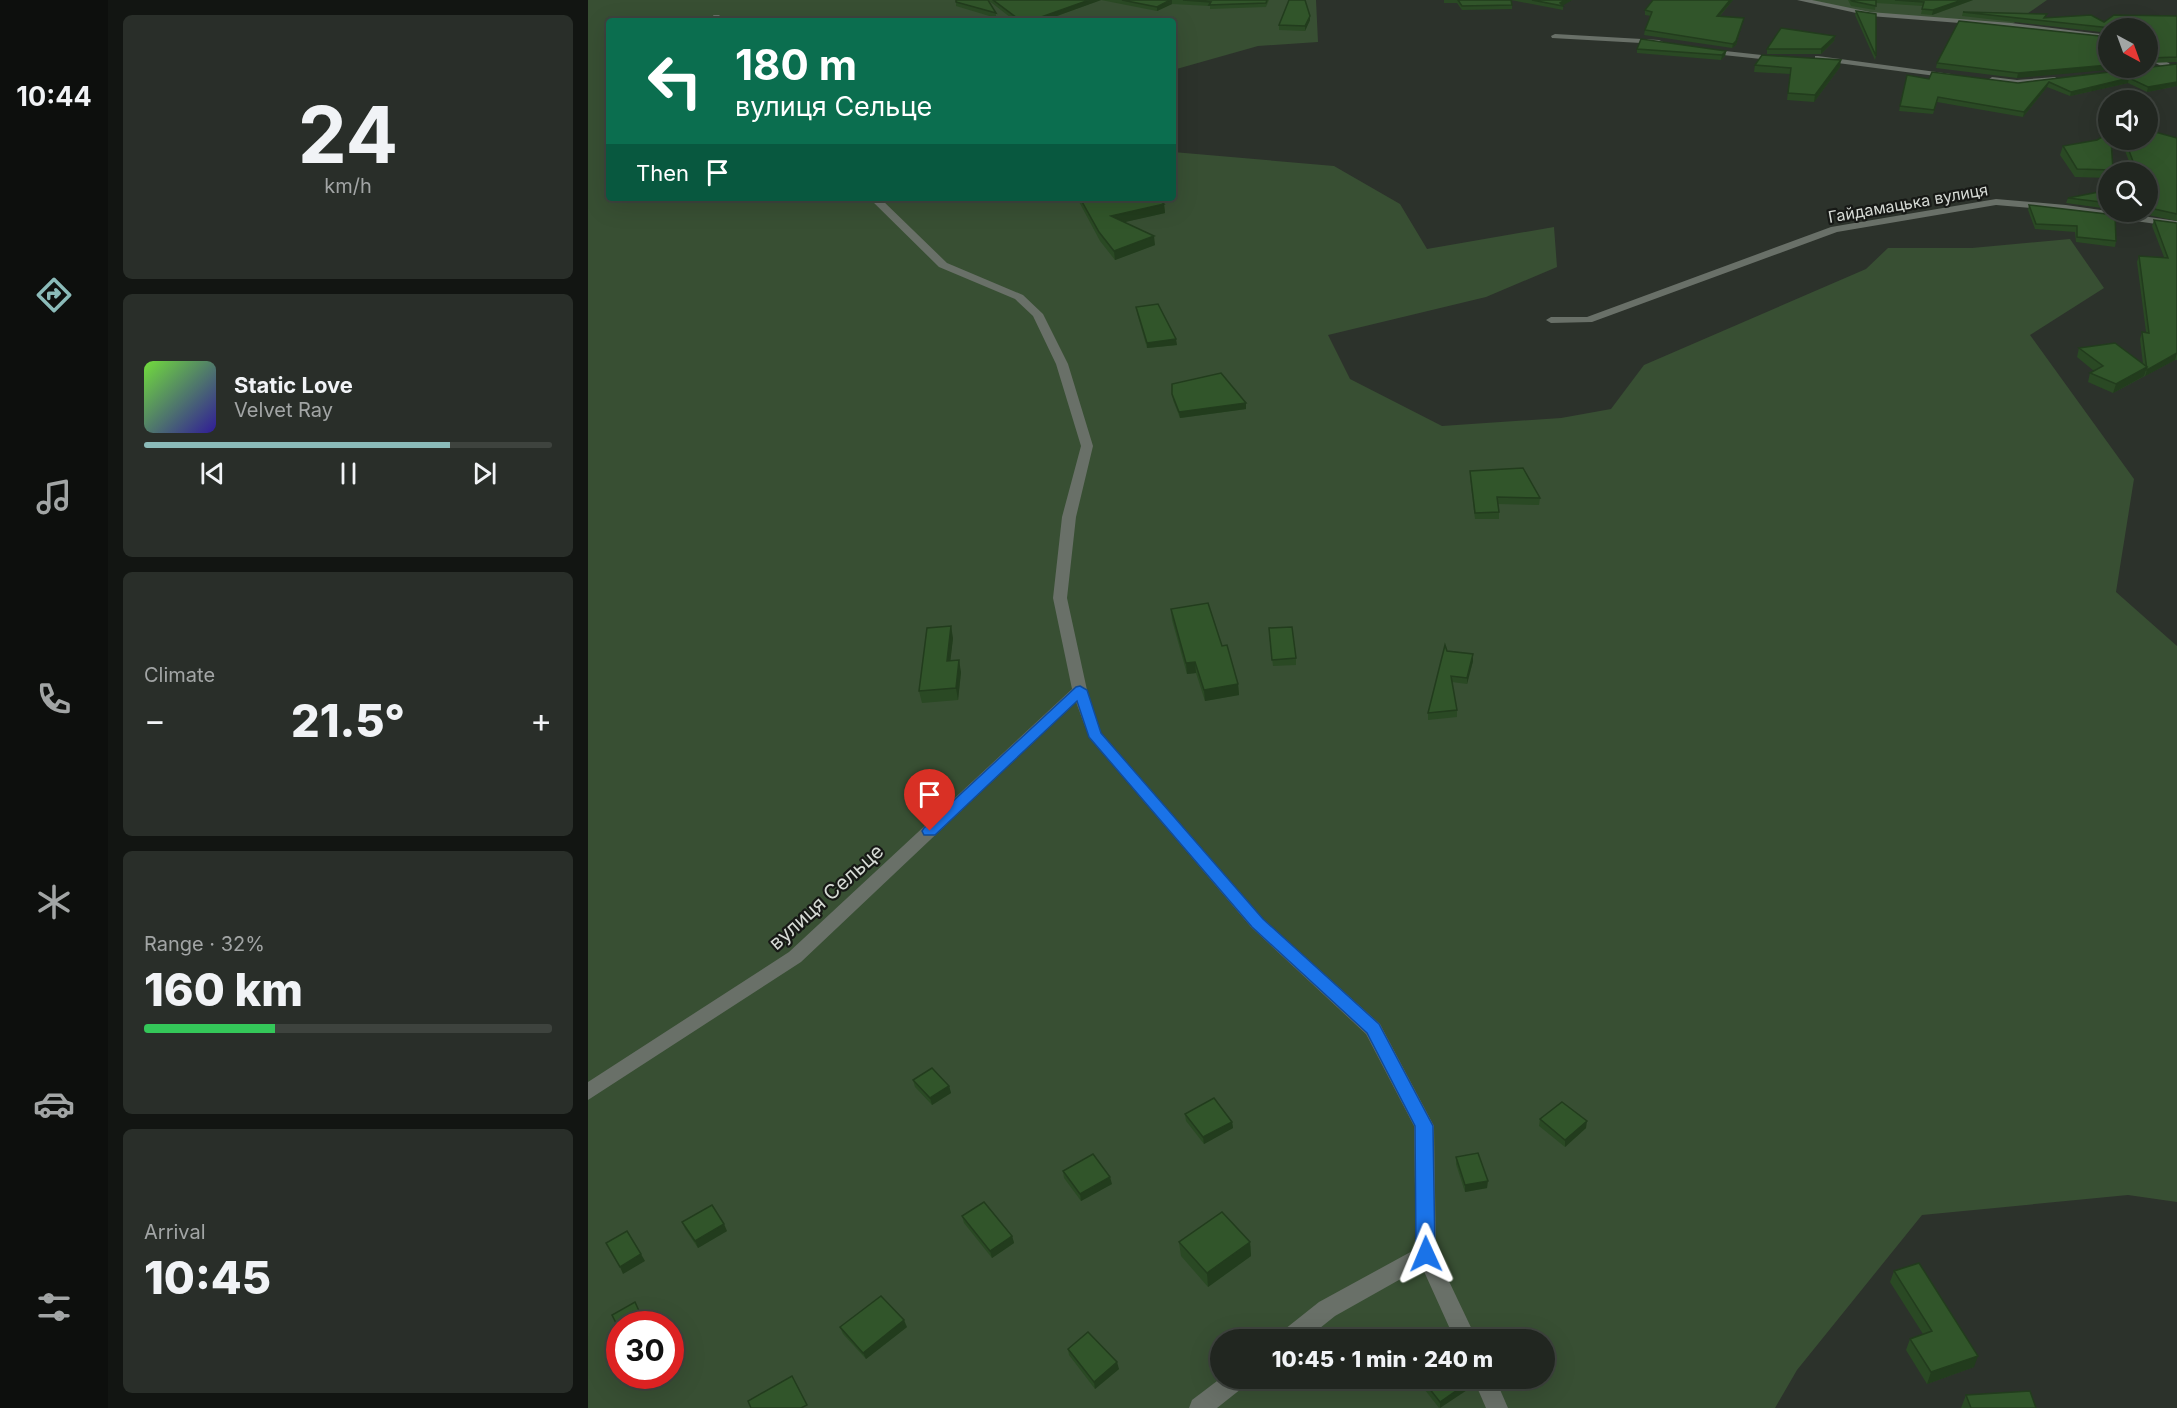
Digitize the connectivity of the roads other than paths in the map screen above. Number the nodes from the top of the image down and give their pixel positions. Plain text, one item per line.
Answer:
1 (1801, 0) edge
2 (1555, 36) dead end
3 (2098, 36) edge
4 (1666, 43) edge
5 (1698, 49) edge
6 (1818, 57) edge
7 (1794, 59) edge
8 (1806, 59) edge
9 (1828, 59) junction
10 (2158, 61) edge
11 (2166, 65) junction
12 (2177, 66) edge
13 (2158, 67) edge
14 (1961, 77) edge
15 (1983, 79) edge
16 (2061, 79) edge
17 (877, 201) edge
18 (2177, 224) edge
19 (1551, 320) dead end
20 (1080, 690) junction
21 (588, 1092) edge
22 (1426, 1254) junction
23 (1302, 1329) edge
24 (1461, 1329) edge
25 (1224, 1389) edge
26 (1489, 1389) edge
27 (1200, 1408) edge
28 (1497, 1408) edge

1 - 3 street
2 - 4 street
5 - 7 street
6 - 9 street
8 - 9 street
9 - 14 street
10 - 11 street
11 - 12 street
11 - 13 street
15 - 16 street
17 - 20 street
18 - 19 street, Гайдамацька вулиця
20 - 21 street, вулиця Сельце
20 - 22 street
22 - 23 street
22 - 24 street
25 - 27 street
26 - 28 street

